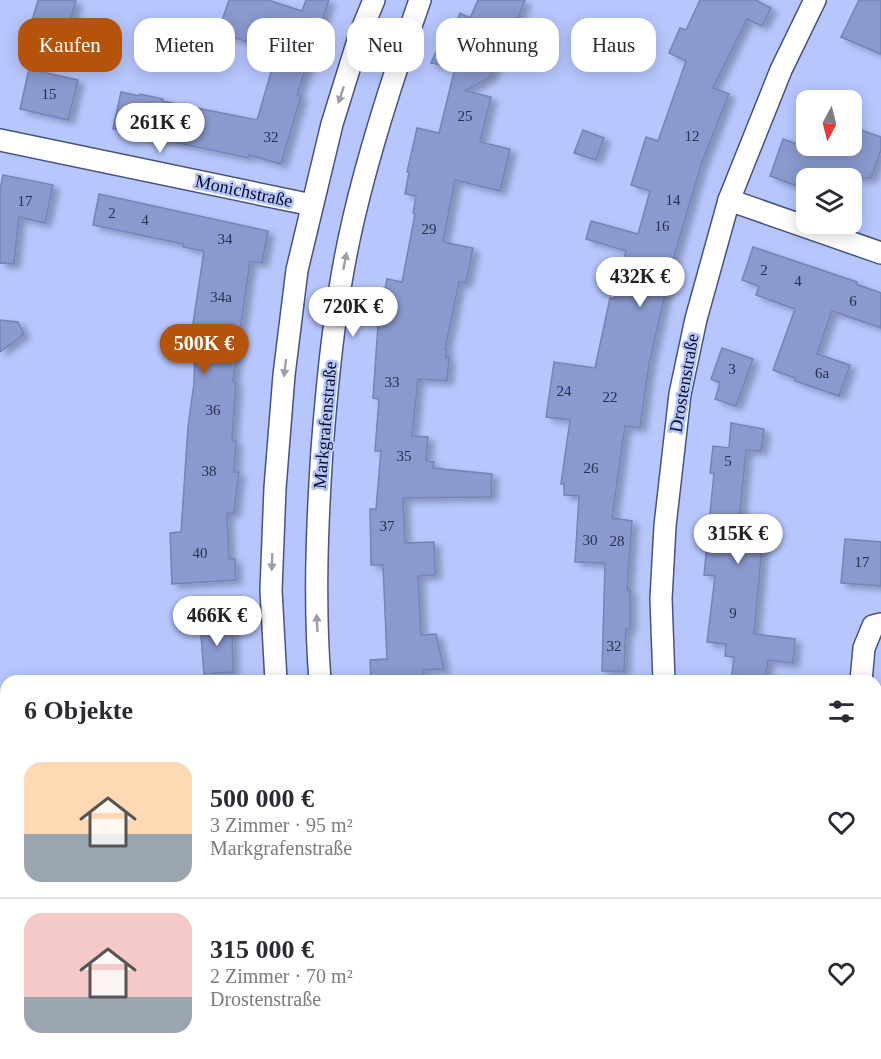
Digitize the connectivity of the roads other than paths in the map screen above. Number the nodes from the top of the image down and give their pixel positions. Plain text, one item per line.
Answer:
1 (374, 0) edge
2 (420, 0) edge
3 (815, 0) edge
4 (0, 140) edge
5 (729, 200) junction
6 (312, 205) junction
7 (881, 253) edge
8 (881, 624) edge
9 (276, 675) edge
10 (320, 675) edge
11 (664, 675) edge
12 (862, 675) edge

1 -> 6 street
10 -> 2 street, Markgrafenstraße
3 - 5 street, Drostenstraße
4 - 6 street, Monichstraße
5 - 7 street
5 - 11 street, Drostenstraße
6 -> 9 street
8 - 12 street

